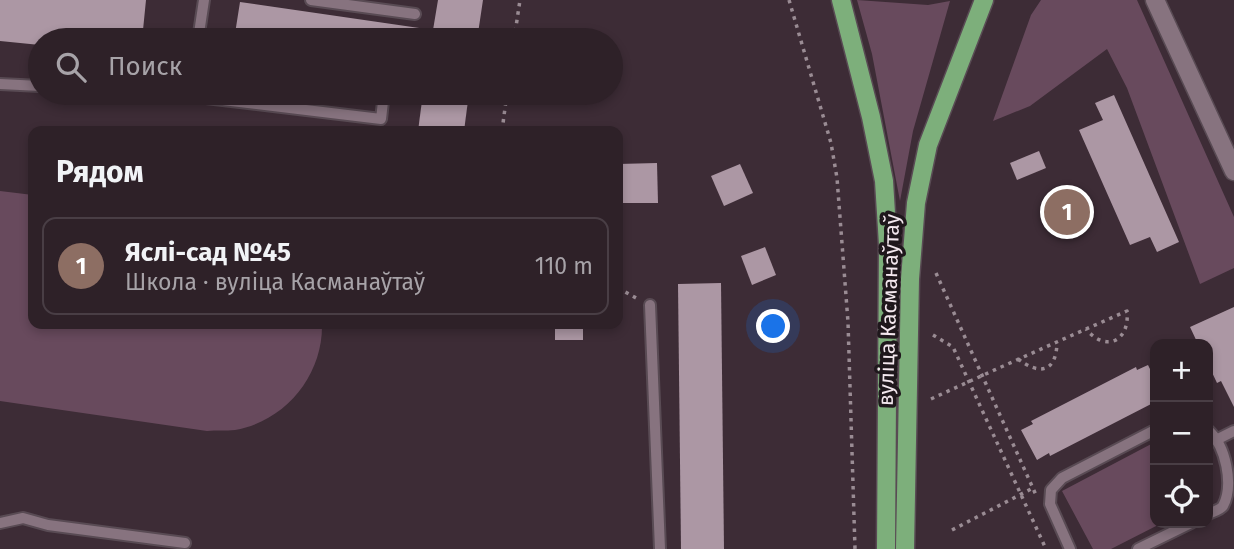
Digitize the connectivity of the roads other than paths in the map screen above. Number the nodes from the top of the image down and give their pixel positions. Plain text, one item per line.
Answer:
1 (204, 0) edge
2 (311, 0) edge
3 (841, 0) edge
4 (984, 0) edge
5 (1155, 0) edge
6 (394, 11) junction
7 (415, 14) dead end
8 (393, 24) dead end
9 (200, 28) edge
10 (0, 84) edge
11 (28, 85) edge
12 (273, 105) edge
13 (383, 105) edge
14 (1234, 171) edge
15 (650, 305) road end
16 (1234, 431) edge
17 (1150, 433) edge
18 (1213, 434) edge
19 (1218, 439) junction
20 (1213, 512) edge
21 (0, 523) edge
22 (1181, 528) edge
23 (185, 543) dead end
24 (660, 549) edge
25 (886, 549) edge
26 (905, 549) edge
27 (1070, 549) edge
28 (1138, 549) edge

1 - 9 lane
2 - 6 lane
3 - 25 main road, вуліца Касманаўтаў
4 - 26 main road, вуліца Касманаўтаў
5 - 14 street
6 - 7 lane
6 - 8 lane
10 - 11 lane
12 - 13 lane
15 - 24 lane
16 - 19 lane
17 - 27 lane
18 - 19 lane
19 - 20 lane
21 - 23 lane
22 - 28 lane

